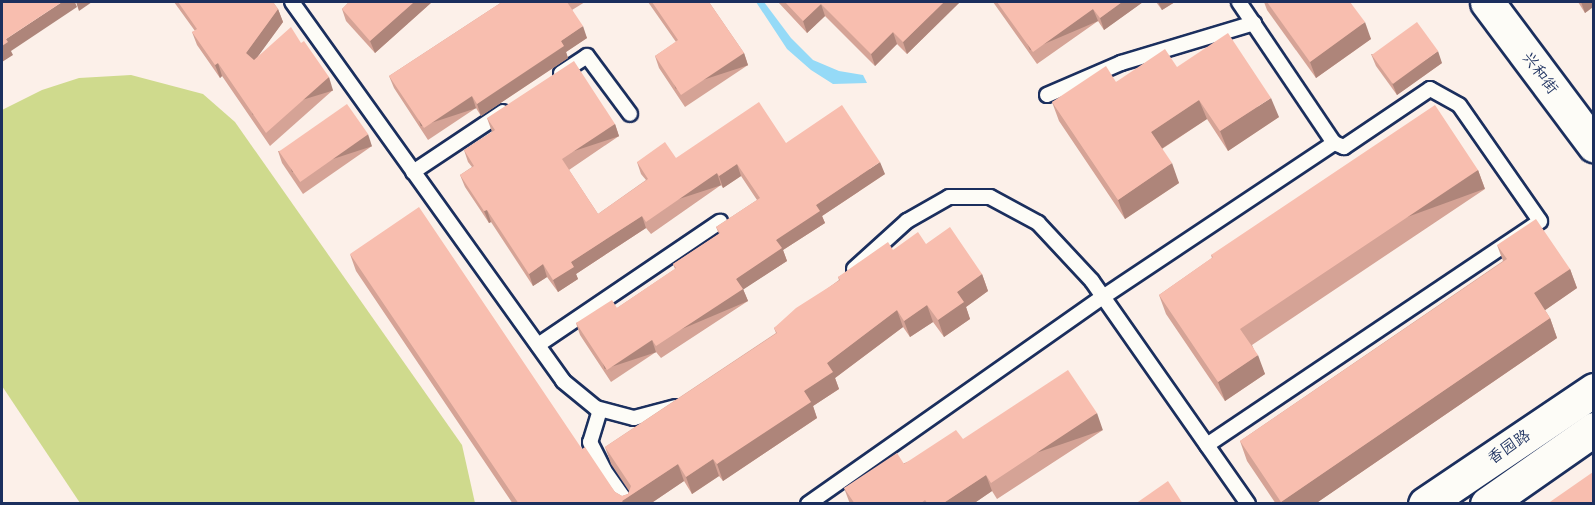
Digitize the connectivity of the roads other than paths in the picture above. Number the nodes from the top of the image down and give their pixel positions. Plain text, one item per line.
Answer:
1 (1239, 2) edge
2 (1487, 2) edge
3 (298, 4) edge
4 (1254, 23) junction
5 (548, 82) edge
6 (1047, 95) dead end
7 (519, 101) edge
8 (630, 114) dead end
9 (1334, 142) junction
10 (1593, 145) edge
11 (413, 172) junction
12 (720, 222) edge
13 (839, 281) edge
14 (1103, 297) junction
15 (538, 345) junction
16 (1593, 390) edge
17 (689, 399) edge
18 (600, 410) junction
19 (1593, 429) edge
20 (1207, 445) junction
21 (628, 504) edge
22 (808, 504) edge
23 (1248, 504) edge
24 (1425, 504) edge
25 (1487, 504) edge

1 - 4 lane
2 - 10 street, 兴和街
3 - 11 lane
4 - 6 lane
4 - 9 lane
5 - 8 lane
7 - 11 lane
9 - 14 lane
9 - 20 lane
11 - 15 lane
12 - 15 lane
13 - 14 lane
14 - 20 lane
14 - 22 lane
15 - 18 lane
16 - 24 street, 香园路
17 - 18 lane
18 - 21 lane
19 - 25 street, 香园路
20 - 23 lane

